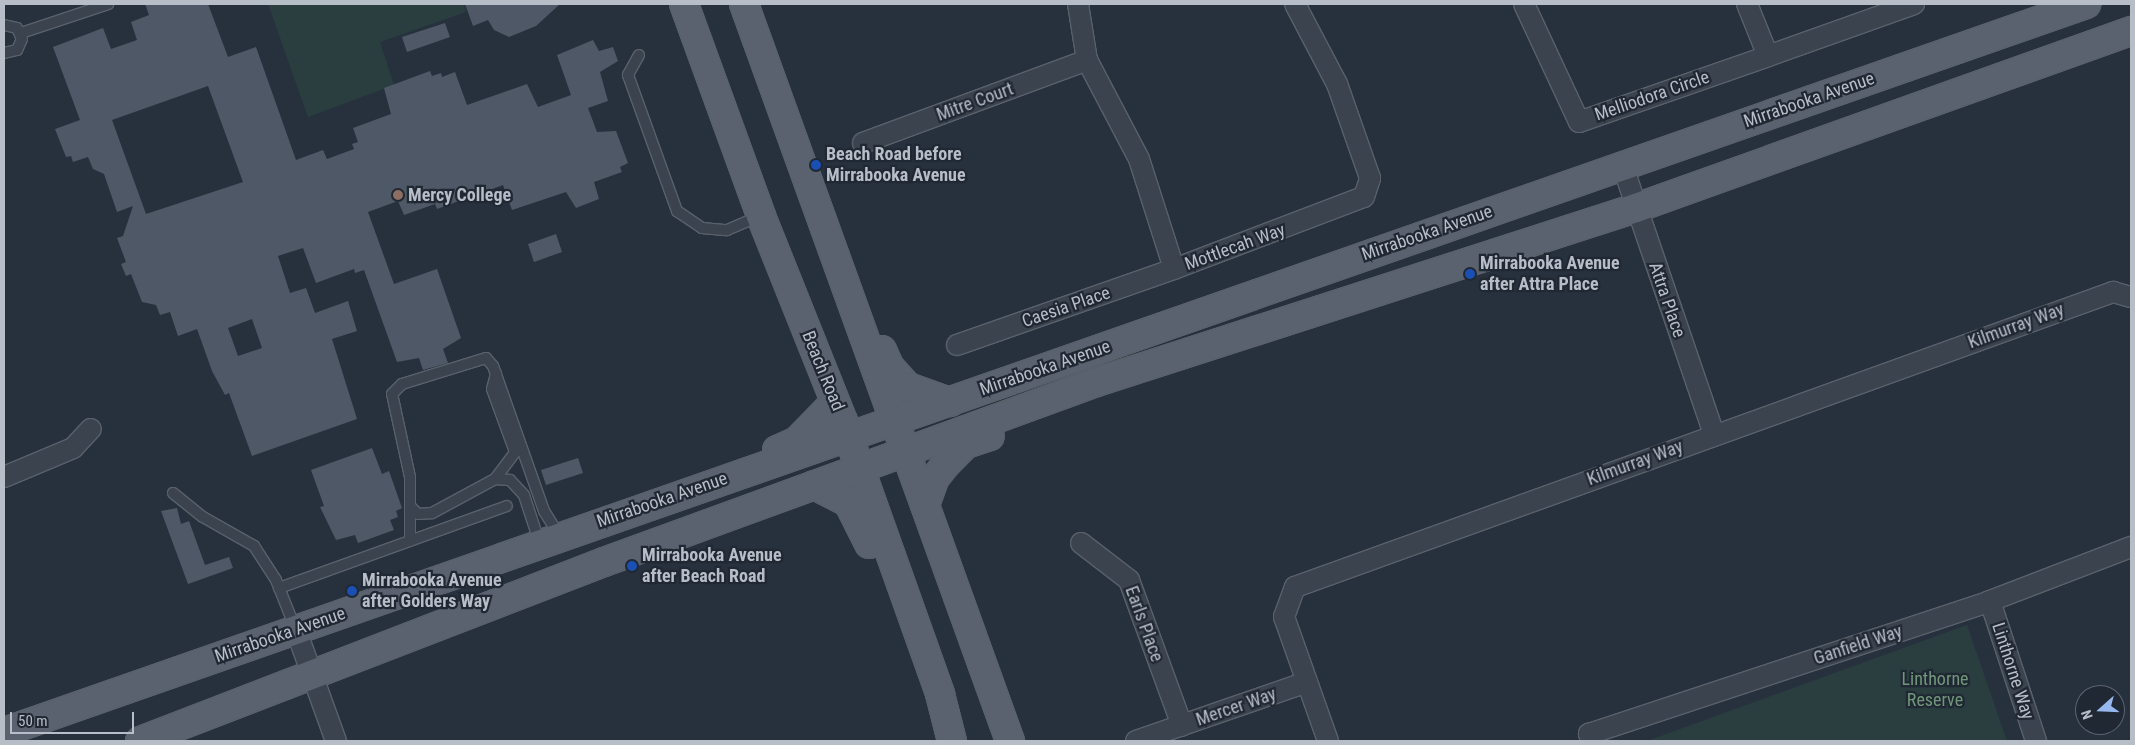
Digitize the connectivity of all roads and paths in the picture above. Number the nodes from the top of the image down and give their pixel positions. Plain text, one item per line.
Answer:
1 (108, 4) edge
2 (684, 4) edge
3 (744, 4) edge
4 (1078, 4) edge
5 (1295, 4) edge
6 (1524, 4) edge
7 (1747, 4) edge
8 (1914, 4) edge
9 (2086, 4) edge
10 (4, 25) edge
11 (2131, 31) edge
12 (20, 33) junction
13 (4, 53) edge
14 (639, 55) dead end
15 (1768, 56) junction
16 (1087, 60) junction
17 (862, 143) dead end
18 (1622, 164) junction
19 (1636, 208) junction
20 (761, 216) junction
21 (833, 256) junction
22 (1174, 269) junction
23 (2131, 298) edge
24 (957, 345) dead end
25 (496, 373) junction
26 (1097, 382) junction
27 (836, 402) junction
28 (950, 402) junction
29 (895, 421) junction
30 (92, 429) dead end
31 (1714, 434) junction
32 (848, 436) junction
33 (906, 451) junction
34 (859, 468) junction
35 (4, 477) edge
36 (495, 479) junction
37 (814, 485) junction
38 (173, 492) dead end
39 (410, 506) junction
40 (507, 506) dead end
41 (925, 506) junction
42 (602, 520) junction
43 (549, 538) junction
44 (410, 541) junction
45 (1081, 543) dead end
46 (2131, 547) edge
47 (279, 588) junction
48 (1990, 601) junction
49 (296, 630) junction
50 (926, 659) junction
51 (313, 678) junction
52 (1307, 682) junction
53 (1182, 726) junction
54 (4, 732) edge
55 (140, 741) edge
56 (336, 741) edge
57 (952, 741) edge
58 (1010, 741) edge
59 (1136, 741) edge
60 (1328, 741) edge
61 (1592, 741) edge
62 (2036, 741) edge

1 - 12 lane
2 - 20 main road, Beach Road
3 - 21 main road
4 - 16 street, Mottlecah Way
5 - 22 street, Mottlecah Way
6 - 15 street, Melliodora Circle
7 - 15 street
8 - 15 street
9 - 18 main road, Mirrabooka Avenue
10 - 12 lane
11 - 19 main road, Mirrabooka Avenue
12 - 13 lane
14 - 20 lane
16 - 17 street, Mitre Court
16 - 22 street, Mottlecah Way
18 - 19 street, Attra Place
18 - 28 main road, Mirrabooka Avenue
19 - 26 main road, Mirrabooka Avenue
19 - 31 street, Attra Place
20 - 27 main road, Beach Road
21 - 28 main road
21 - 29 main road
22 - 24 street, Caesia Place
23 - 31 street, Kilmurray Way
25 - 36 lane
25 - 39 lane
25 - 43 lane
26 - 33 main road, Mirrabooka Avenue
26 - 41 main road
27 - 32 main road, Beach Road
27 - 42 main road
28 - 29 main road, Mirrabooka Avenue
29 - 32 main road, Mirrabooka Avenue
29 - 33 main road
30 - 35 street
31 - 52 street, Kilmurray Way
32 - 34 main road, Beach Road
32 - 42 main road, Mirrabooka Avenue
33 - 34 main road, Mirrabooka Avenue
33 - 41 main road
34 - 37 main road, Mirrabooka Avenue
34 - 50 main road, Beach Road
36 - 39 lane
36 - 43 lane
37 - 50 main road
37 - 51 main road, Mirrabooka Avenue
38 - 47 lane
39 - 44 lane
40 - 44 lane
41 - 58 main road
42 - 43 main road, Mirrabooka Avenue
43 - 49 main road, Mirrabooka Avenue
44 - 47 lane
45 - 53 street, Earls Place
46 - 48 street, Ganfield Way
47 - 49 lane
48 - 61 street, Ganfield Way
48 - 62 street, Linthorne Way
49 - 51 street
49 - 54 main road, Mirrabooka Avenue
50 - 57 main road, Beach Road
51 - 55 main road, Mirrabooka Avenue
51 - 56 street
52 - 53 street, Mercer Way
52 - 60 street, Kilmurray Way
53 - 59 street, Mercer Way

